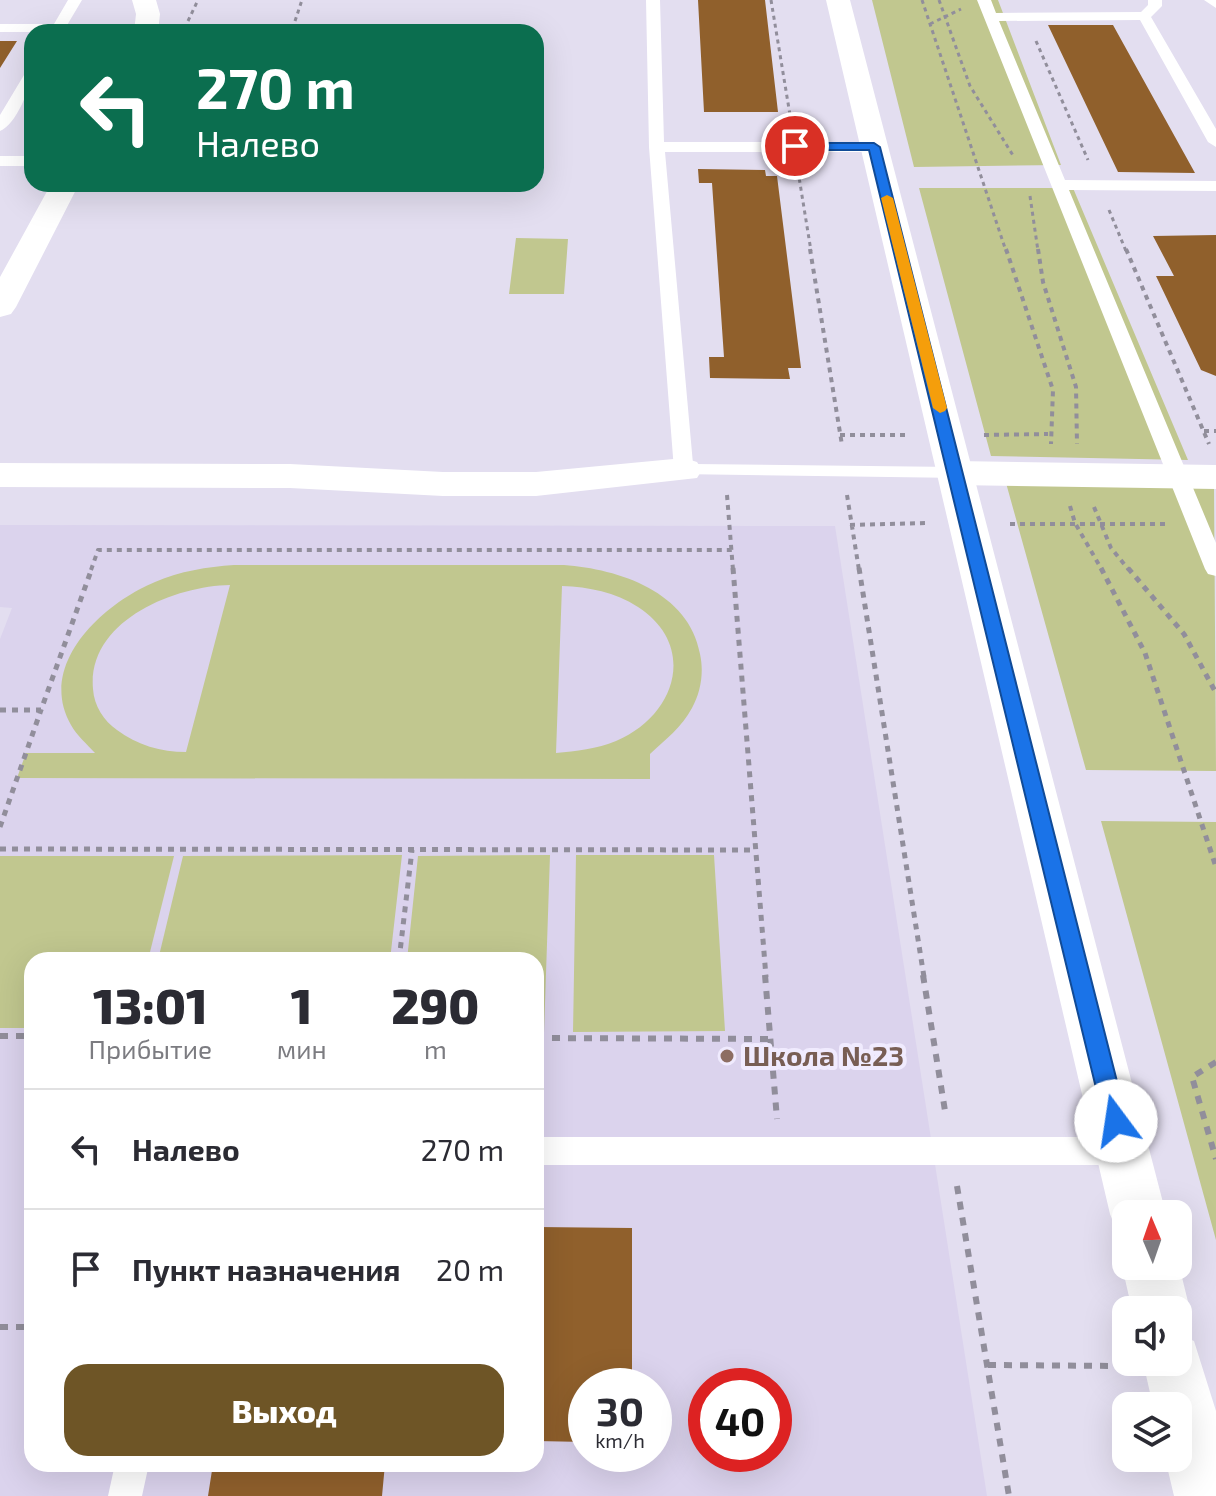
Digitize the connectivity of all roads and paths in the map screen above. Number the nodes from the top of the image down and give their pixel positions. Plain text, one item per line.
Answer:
1 (75, 0) edge
2 (144, 0) edge
3 (198, 0) edge
4 (302, 0) edge
5 (653, 0) edge
6 (771, 0) edge
7 (838, 0) edge
8 (922, 0) edge
9 (939, 0) edge
10 (1155, 0) edge
11 (1211, 0) edge
12 (978, 2) edge
13 (1216, 4) edge
14 (1144, 16) junction
15 (945, 17) junction
16 (990, 17) junction
17 (1025, 17) junction
18 (188, 21) dead end
19 (295, 21) dead end
20 (61, 24) edge
21 (147, 24) edge
22 (930, 24) junction
23 (0, 28) edge
24 (24, 29) edge
25 (24, 86) edge
26 (0, 127) edge
27 (1216, 142) edge
28 (795, 146) junction
29 (657, 147) junction
30 (874, 147) junction
31 (0, 161) edge
32 (24, 161) edge
33 (1020, 169) dead end
34 (1060, 185) junction
35 (1099, 185) junction
36 (1216, 186) edge
37 (1028, 191) dead end
38 (61, 192) edge
39 (0, 307) edge
40 (1204, 431) junction
41 (1216, 431) edge
42 (1048, 434) junction
43 (840, 435) junction
44 (910, 435) dead end
45 (983, 435) dead end
46 (1053, 449) dead end
47 (1214, 464) edge
48 (684, 470) junction
49 (725, 471) junction
50 (955, 473) junction
51 (845, 474) junction
52 (0, 475) edge
53 (1179, 477) junction
54 (1077, 488) junction
55 (928, 523) dead end
56 (1075, 523) junction
57 (1101, 523) junction
58 (1010, 524) dead end
59 (1198, 524) junction
60 (850, 525) junction
61 (732, 550) junction
62 (1216, 569) edge
63 (1216, 693) edge
64 (0, 710) edge
65 (41, 710) junction
66 (0, 827) edge
67 (0, 849) edge
68 (412, 849) junction
69 (755, 850) junction
70 (1216, 867) edge
71 (400, 952) edge
72 (0, 1036) edge
73 (24, 1036) edge
74 (544, 1038) edge
75 (771, 1039) junction
76 (1216, 1062) edge
77 (544, 1151) edge
78 (1123, 1151) junction
79 (780, 1152) junction
80 (952, 1153) junction
81 (1216, 1159) edge
82 (1135, 1200) edge
83 (0, 1327) edge
84 (24, 1327) edge
85 (1112, 1352) edge
86 (988, 1365) junction
87 (1176, 1376) edge
88 (130, 1472) edge
89 (125, 1496) edge
90 (1009, 1496) edge
91 (1206, 1496) edge

1 - 20 lane
2 - 21 street
3 - 18 path
4 - 19 path
5 - 29 lane
6 - 28 path
7 - 30 street
8 - 22 path
9 - 15 path
10 - 14 lane
11 - 13 lane
12 - 15 path
12 - 16 lane
14 - 17 lane
14 - 27 lane
15 - 22 path
15 - 33 path
16 - 17 lane
16 - 34 lane
17 - 35 path
22 - 42 path
23 - 24 lane
25 - 26 lane
28 - 29 lane
28 - 30 lane
28 - 43 path
29 - 48 lane
30 - 50 street
31 - 32 lane
34 - 35 lane
34 - 53 lane
35 - 36 lane
35 - 40 path
37 - 54 path
38 - 39 street
40 - 41 path
40 - 47 path
42 - 45 path
42 - 46 path
43 - 44 path
43 - 51 path
47 - 53 street
48 - 49 lane
48 - 52 street
49 - 51 lane
49 - 61 path
50 - 51 lane
50 - 54 street
50 - 78 street
51 - 60 path
53 - 54 street
53 - 59 lane
54 - 56 path
54 - 57 path
55 - 60 path
56 - 57 path
56 - 58 path
56 - 70 path
57 - 59 path
57 - 63 path
59 - 62 lane
60 - 80 path
61 - 65 path
61 - 69 path
64 - 65 path
65 - 66 path
67 - 68 path
68 - 69 path
68 - 71 path
69 - 75 path
72 - 73 path
74 - 75 path
75 - 79 path
76 - 81 path
77 - 79 lane
78 - 80 lane
78 - 82 street
79 - 80 lane
80 - 86 path
83 - 84 path
85 - 86 path
86 - 90 path
87 - 91 street
88 - 89 lane

